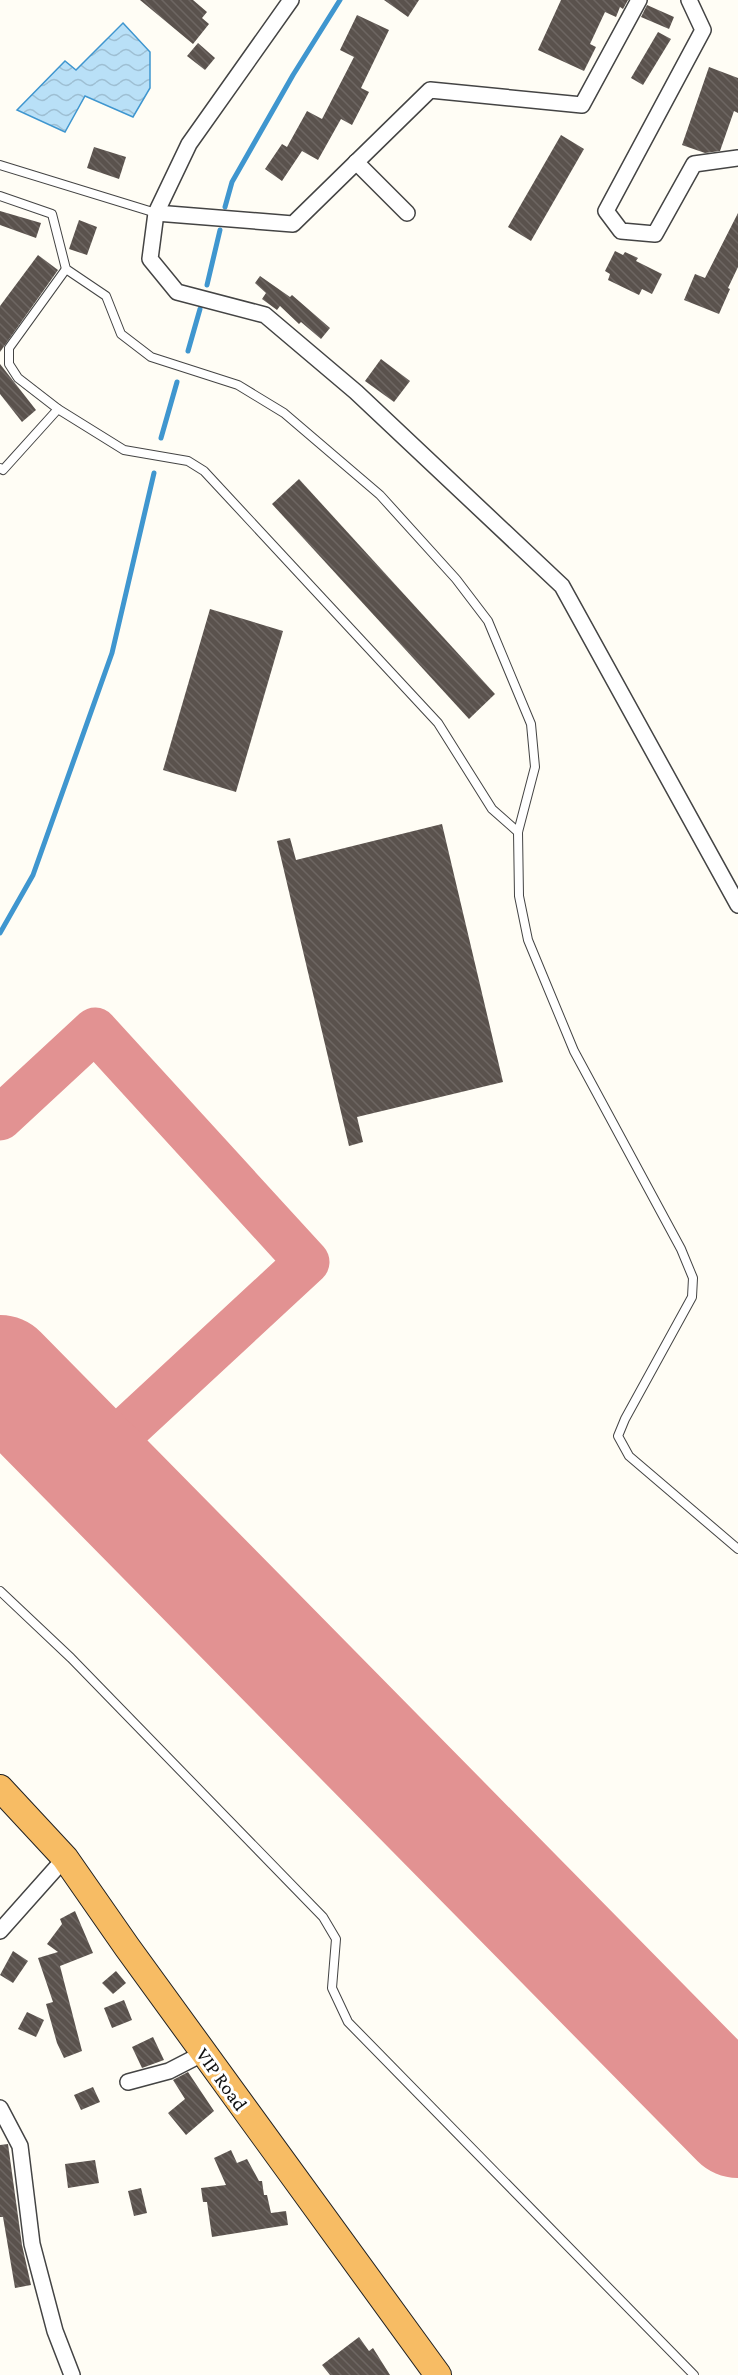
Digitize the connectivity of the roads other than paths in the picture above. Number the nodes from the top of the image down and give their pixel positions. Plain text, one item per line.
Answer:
1 (291, 0) edge
2 (639, 0) edge
3 (688, 0) edge
4 (738, 158) edge
5 (356, 162) junction
6 (0, 165) edge
7 (0, 196) edge
8 (156, 213) junction
9 (407, 213) dead end
10 (66, 269) junction
11 (58, 409) junction
12 (0, 468) edge
13 (518, 831) junction
14 (738, 905) edge
15 (738, 1549) edge
16 (0, 1591) edge
17 (0, 1788) edge
18 (65, 1857) junction
19 (0, 1931) edge
20 (204, 2053) junction
21 (128, 2082) dead end
22 (0, 2108) edge
23 (430, 2372) edge
24 (72, 2375) edge
25 (694, 2375) edge

1 - 8 street
2 - 5 street
3 - 4 street
5 - 8 street
5 - 9 street
6 - 8 lane
7 - 10 lane
8 - 14 street
10 - 11 lane
10 - 13 lane
11 - 12 lane
11 - 13 lane
13 - 15 lane
16 - 25 lane
17 - 18 highway, VIP Road
18 - 19 street
18 - 20 highway, VIP Road
20 - 21 street
20 - 23 highway, VIP Road
22 - 24 street

